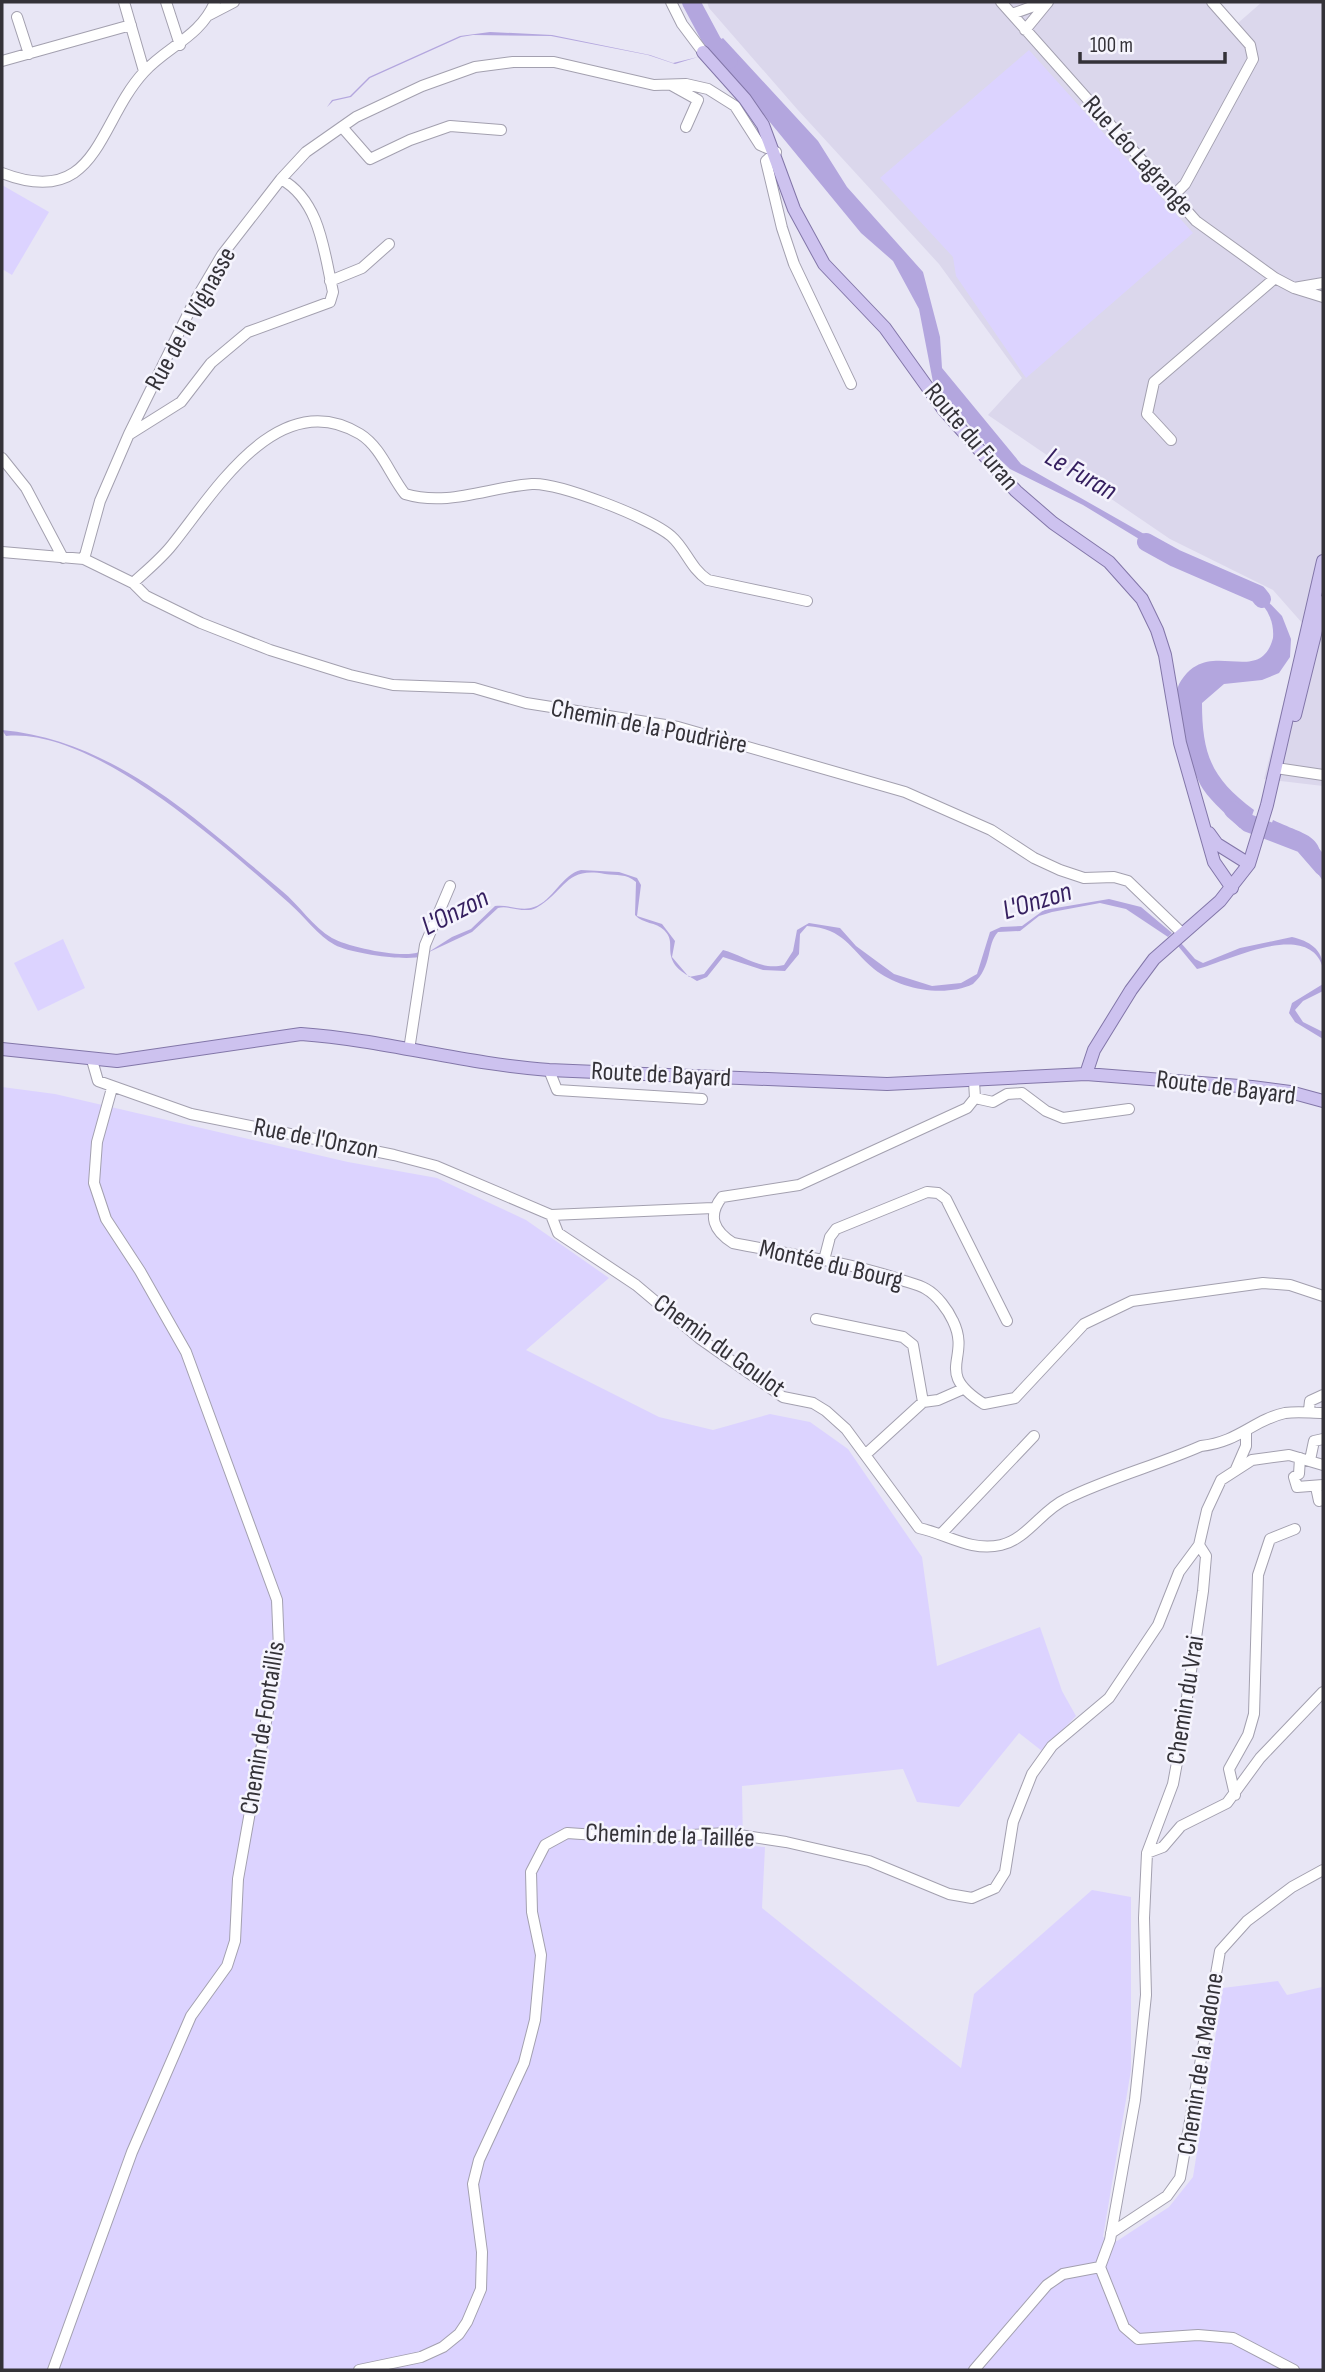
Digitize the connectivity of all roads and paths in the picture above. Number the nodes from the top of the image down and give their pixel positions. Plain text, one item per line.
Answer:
1 (124, 2) edge
2 (166, 2) edge
3 (215, 2) edge
4 (233, 2) edge
5 (671, 2) edge
6 (1001, 2) edge
7 (1046, 2) edge
8 (1212, 2) edge
9 (1012, 14) junction
10 (209, 15) junction
11 (17, 17) dead end
12 (131, 25) junction
13 (1025, 30) junction
14 (180, 45) junction
15 (703, 52) joint
16 (29, 54) junction
17 (2, 61) edge
18 (144, 71) junction
19 (671, 85) junction
20 (342, 127) junction
21 (685, 127) dead end
22 (500, 130) dead end
23 (776, 152) junction
24 (2, 173) edge
25 (281, 179) junction
26 (1172, 197) junction
27 (389, 244) dead end
28 (1275, 278) junction
29 (330, 281) junction
30 (1323, 283) edge
31 (1294, 288) junction
32 (1323, 297) edge
33 (851, 384) dead end
34 (129, 434) junction
35 (1171, 440) dead end
36 (2, 457) edge
37 (2, 552) edge
38 (63, 558) junction
39 (84, 559) junction
40 (1323, 561) edge
41 (133, 583) junction
42 (807, 601) dead end
43 (1323, 602) edge
44 (1276, 768) junction
45 (1323, 775) edge
46 (1205, 827) junction
47 (1249, 864) junction
48 (450, 886) dead end
49 (1232, 888) junction
50 (1182, 933) junction
51 (2, 1049) edge
52 (409, 1050) junction
53 (92, 1060) junction
54 (549, 1070) junction
55 (1086, 1074) junction
56 (974, 1081) junction
57 (112, 1088) junction
58 (975, 1098) junction
59 (702, 1099) dead end
60 (1323, 1101) edge
61 (1129, 1109) dead end
62 (713, 1208) junction
63 (551, 1215) junction
64 (824, 1260) junction
65 (1323, 1296) edge
66 (816, 1319) dead end
67 (1007, 1321) dead end
68 (962, 1389) junction
69 (1323, 1395) edge
70 (923, 1402) junction
71 (1310, 1410) junction
72 (1323, 1413) edge
73 (1246, 1433) junction
74 (1034, 1436) dead end
75 (1323, 1439) edge
76 (865, 1455) junction
77 (1305, 1459) junction
78 (1323, 1465) edge
79 (1236, 1469) junction
80 (1320, 1486) edge
81 (1321, 1501) edge
82 (1295, 1529) dead end
83 (943, 1533) junction
84 (1199, 1545) junction
85 (1323, 1692) edge
86 (1235, 1795) junction
87 (1147, 1853) junction
88 (1323, 1870) edge
89 (1111, 2233) junction
90 (1100, 2267) junction
91 (53, 2370) edge
92 (359, 2370) edge
93 (974, 2370) edge
94 (1294, 2370) edge

1 - 12 street
2 - 14 street
3 - 10 street
4 - 10 street
5 - 15 street
6 - 9 street, Rue Léo Lagrange
7 - 9 street
7 - 13 street
8 - 26 street
9 - 13 street, Rue Léo Lagrange
10 - 14 street
11 - 16 street
12 - 16 street
12 - 18 street
13 - 26 street, Rue Léo Lagrange
14 - 18 street
15 - 23 main road, Route du Furan
16 - 17 street
18 - 24 street
19 - 20 street, Rue de la Vignasse
19 - 21 street
19 - 23 street, Rue de la Vignasse
20 - 22 street
20 - 25 street, Rue de la Vignasse
23 - 33 street
23 - 46 main road, Route du Furan
25 - 29 street
25 - 34 street, Rue de la Vignasse
26 - 28 street, Rue Léo Lagrange
27 - 29 street
28 - 31 street, Rue Léo Lagrange
28 - 35 street
29 - 34 street
30 - 31 street
31 - 32 street, Rue Léo Lagrange
34 - 39 street, Rue de la Vignasse
36 - 38 street
37 - 38 street
38 - 39 street
39 - 41 street, Chemin de la Poudrière
40 - 44 main road
41 - 42 street
41 - 50 street, Chemin de la Poudrière
43 - 44 main road
44 - 45 street
44 - 47 main road
46 - 47 main road, Route du Furan
46 - 49 main road, Route du Furan
47 - 49 main road
48 - 52 street
49 - 50 main road
50 - 55 main road
51 - 53 main road, Route de Bayard
52 - 53 main road, Route de Bayard
52 - 54 main road, Route de Bayard
53 - 57 street
54 - 56 main road, Route de Bayard
54 - 59 street
55 - 56 main road, Route de Bayard
55 - 60 main road, Route de Bayard
56 - 58 street
57 - 63 street, Rue de l'Onzon
57 - 91 street, Chemin de Fontaillis
58 - 61 street
58 - 62 street
62 - 63 street
62 - 64 street, Montée du Bourg
63 - 76 street, Chemin du Goulot
64 - 67 street
64 - 68 street, Montée du Bourg
65 - 68 street
66 - 70 street
68 - 70 street
69 - 71 street
70 - 76 street
71 - 72 street
71 - 73 street, Chemin du Goulot
73 - 79 street
73 - 83 street, Chemin du Goulot
74 - 83 street
75 - 77 street
76 - 83 street, Chemin du Goulot
77 - 78 street
77 - 79 street
77 - 80 street
79 - 84 street
80 - 81 street
82 - 86 street
84 - 87 street, Chemin du Vrai
84 - 92 street, Chemin de la Taillée
85 - 86 street
86 - 87 street
87 - 89 street, Chemin du Vrai
88 - 89 street, Chemin de la Madone
89 - 90 street, Chemin du Vrai
90 - 93 street
90 - 94 street

